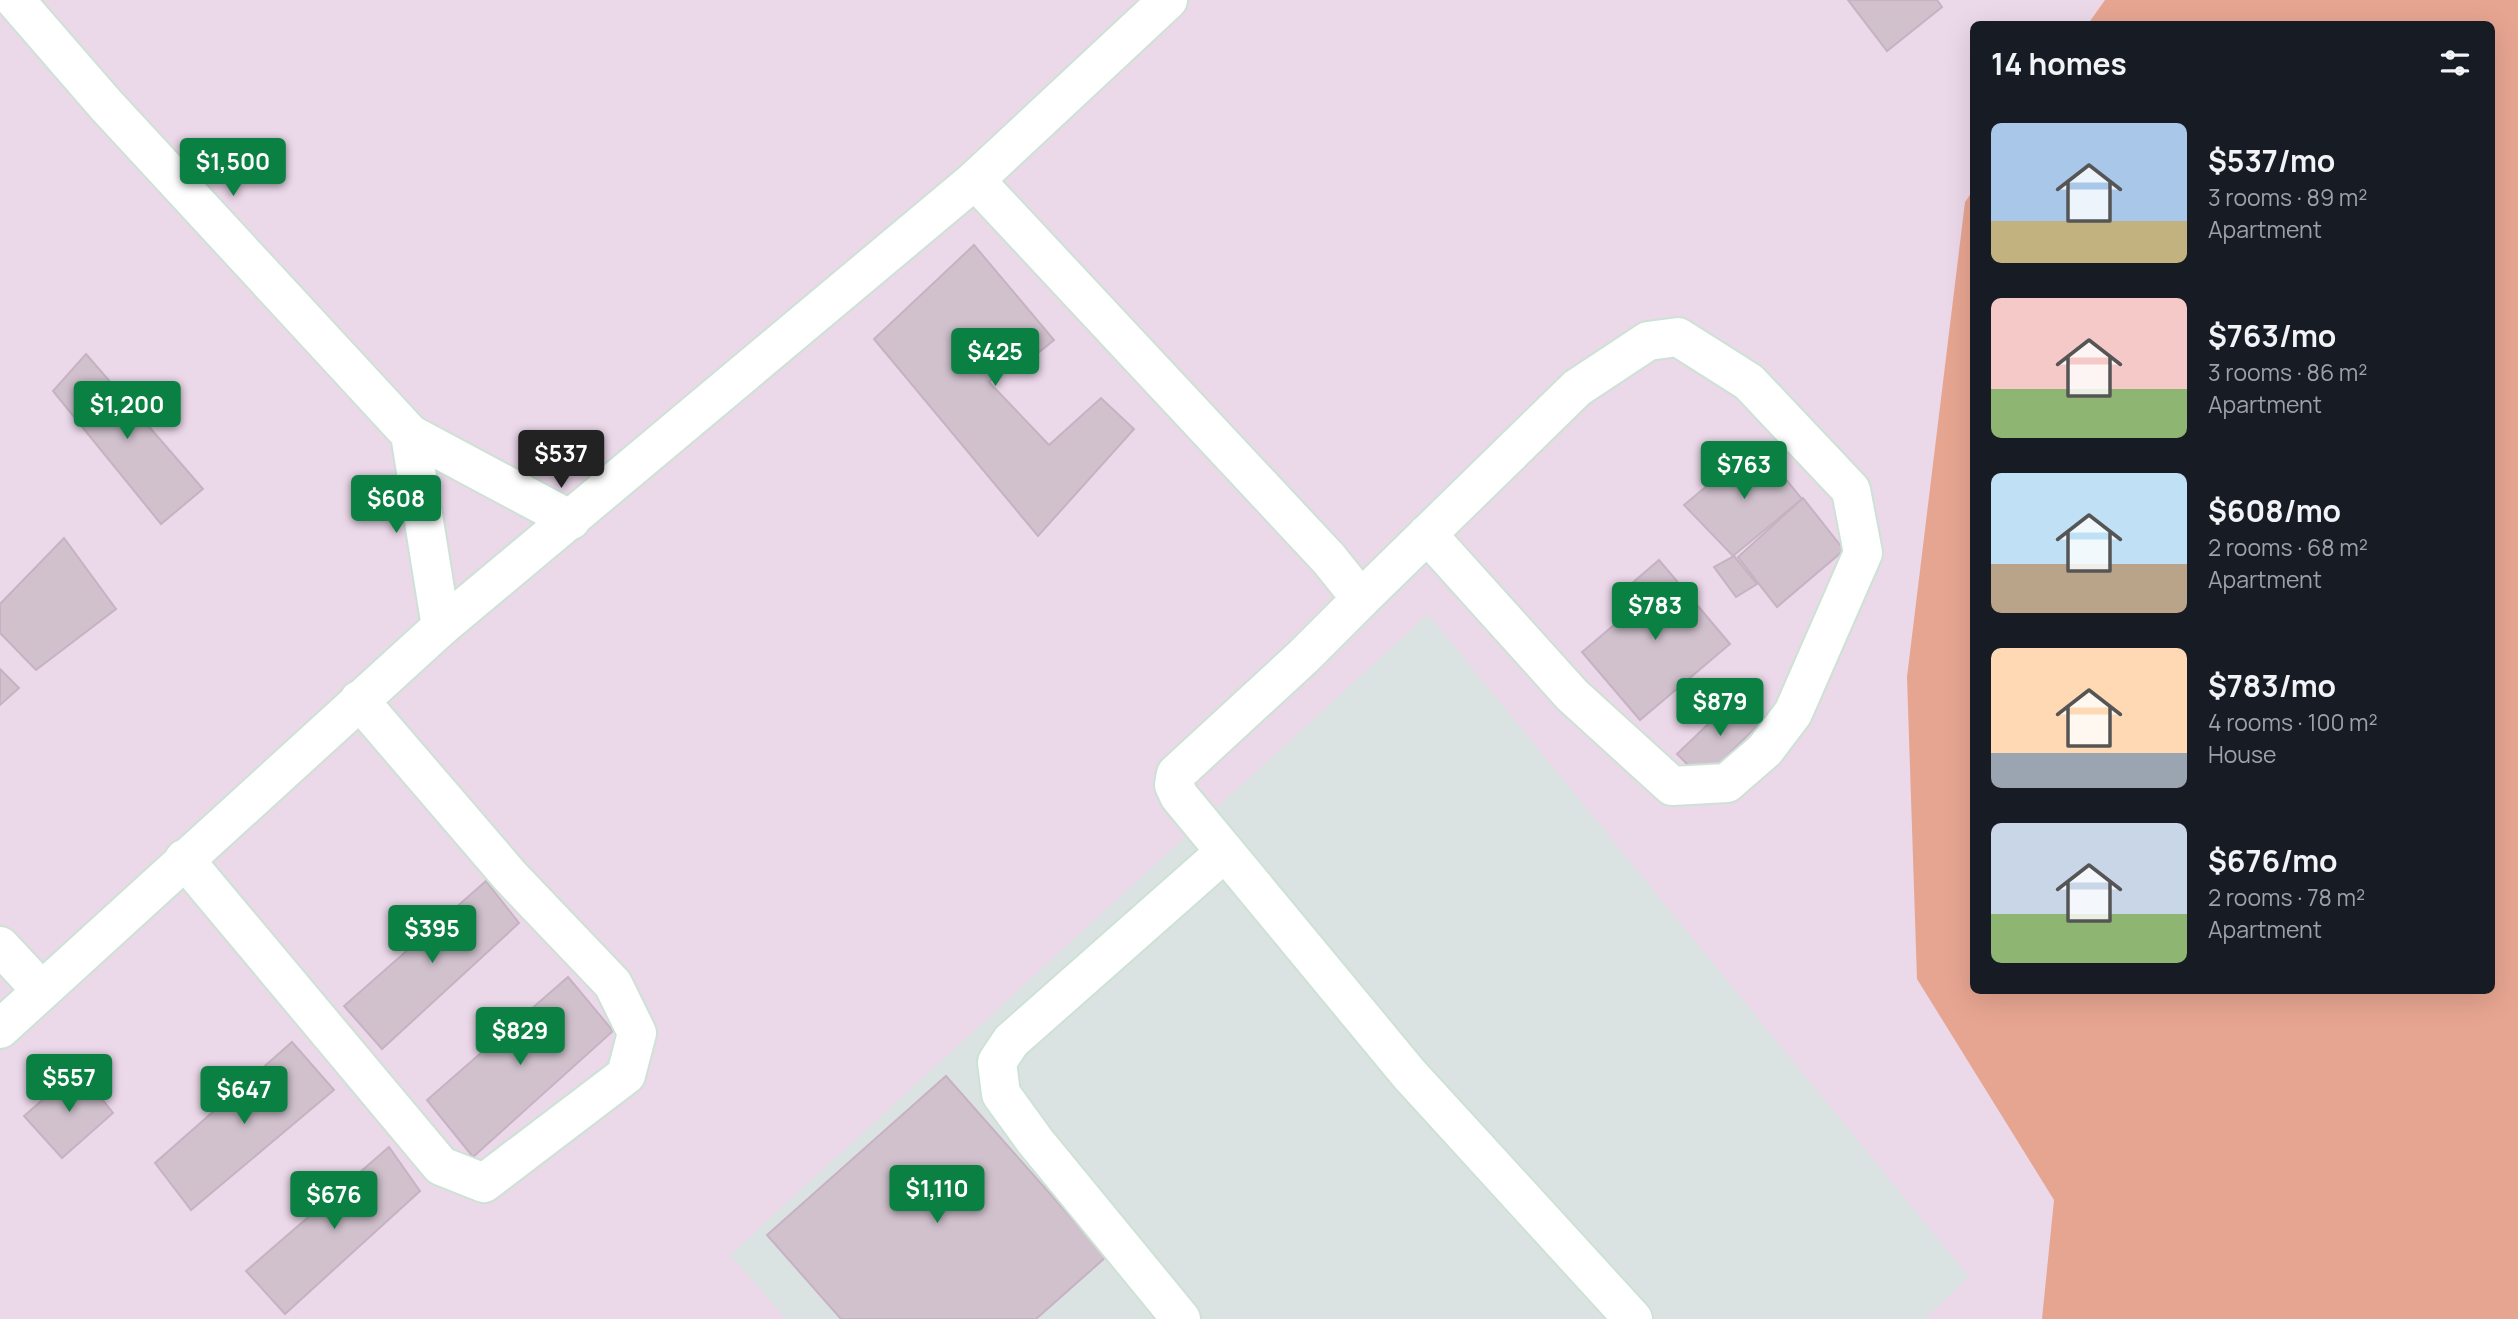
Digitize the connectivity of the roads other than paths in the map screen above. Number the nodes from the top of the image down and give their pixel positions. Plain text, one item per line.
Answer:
1 (15, 0) edge
2 (1168, 0) edge
3 (975, 180) junction
4 (410, 434) junction
5 (571, 520) junction
6 (1427, 534) junction
7 (1361, 599) junction
8 (441, 628) junction
9 (359, 700) junction
10 (1225, 852) junction
11 (184, 859) junction
12 (0, 946) edge
13 (41, 990) junction
14 (0, 1029) edge
15 (1181, 1319) edge
16 (1633, 1319) edge

1 - 4 street
2 - 3 street
3 - 5 street
3 - 7 street
4 - 5 street
4 - 8 street
5 - 8 street
6 - 6 street
6 - 7 street
7 - 10 street
8 - 9 street
9 - 11 street
9 - 11 street
10 - 15 street
10 - 16 street
11 - 13 street
12 - 13 street
13 - 14 street

